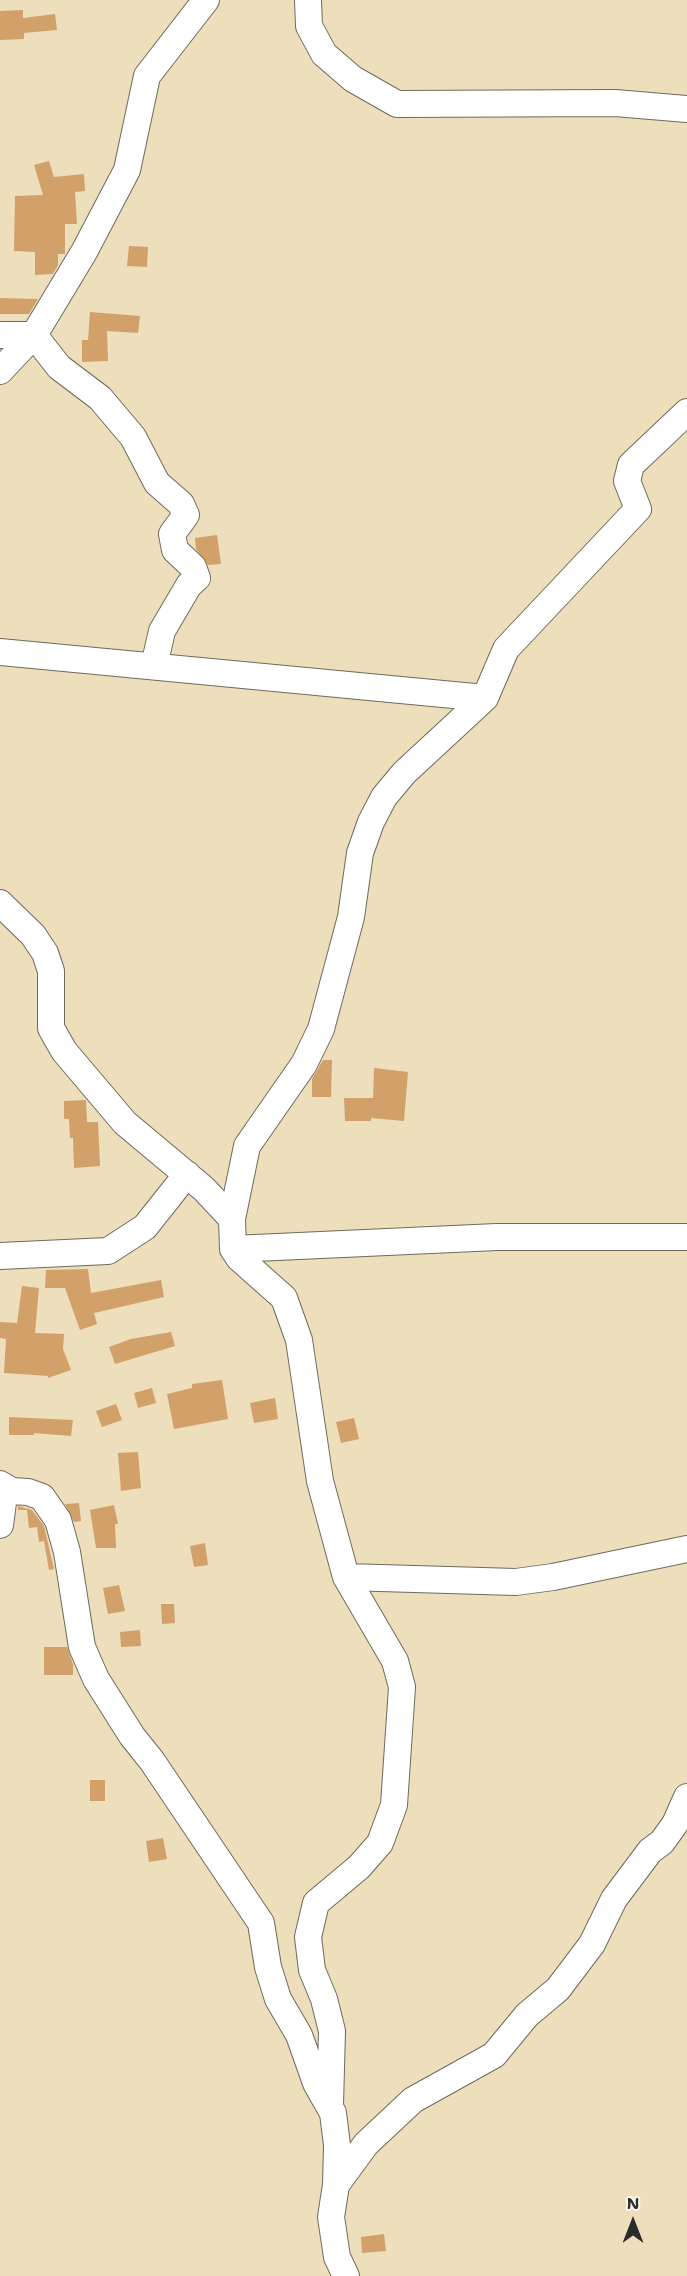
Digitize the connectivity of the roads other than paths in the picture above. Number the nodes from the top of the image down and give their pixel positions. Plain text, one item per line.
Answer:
1 (206, 0) edge
2 (308, 0) edge
3 (687, 109) edge
4 (0, 335) edge
5 (34, 335) junction
6 (0, 371) edge
7 (687, 412) edge
8 (0, 652) edge
9 (154, 666) junction
10 (485, 698) junction
11 (0, 903) edge
12 (187, 1174) junction
13 (232, 1219) junction
14 (687, 1237) edge
15 (233, 1249) junction
16 (0, 1256) edge
17 (3, 1485) edge
18 (0, 1525) edge
19 (687, 1549) edge
20 (346, 1577) junction
21 (687, 1797) edge
22 (330, 2105) junction
23 (336, 2185) junction
24 (346, 2276) edge

1 - 5 street
2 - 3 street
4 - 5 street
5 - 6 street
5 - 9 street
7 - 10 street
8 - 9 street
9 - 10 street
10 - 13 street
11 - 12 street
12 - 13 street
12 - 16 street
13 - 15 street
14 - 15 street
15 - 20 street
17 - 18 street
17 - 22 street
19 - 20 street
20 - 22 street
21 - 23 street
22 - 23 street
23 - 24 street

